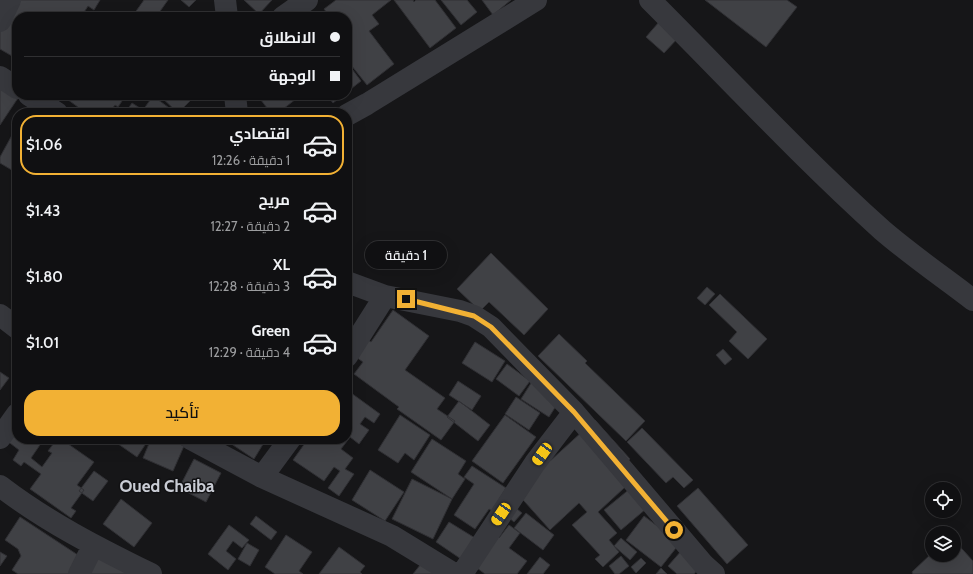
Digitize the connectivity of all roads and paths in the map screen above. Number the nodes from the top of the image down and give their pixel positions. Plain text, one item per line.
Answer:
1 (10, 0) edge
2 (224, 0) edge
3 (307, 0) edge
4 (536, 0) edge
5 (650, 0) edge
6 (226, 12) edge
7 (290, 12) edge
8 (0, 21) edge
9 (0, 77) edge
10 (12, 85) edge
11 (37, 100) edge
12 (49, 108) edge
13 (352, 112) edge
14 (352, 284) edge
15 (385, 296) junction
16 (973, 300) edge
17 (0, 315) edge
18 (12, 324) edge
19 (352, 348) edge
20 (574, 412) junction
21 (12, 421) edge
22 (0, 438) edge
23 (200, 444) edge
24 (286, 444) edge
25 (262, 477) junction
26 (0, 486) edge
27 (93, 546) junction
28 (78, 574) edge
29 (151, 574) edge
30 (454, 574) edge
31 (462, 574) edge
32 (714, 574) edge

1 - 8 street
2 - 6 street
3 - 7 street
4 - 13 street
5 - 16 street
9 - 10 street
11 - 12 street
14 - 15 street
15 - 19 street
15 - 20 street
17 - 18 street
20 - 31 street
20 - 32 street
21 - 22 street
23 - 25 street
24 - 25 street
25 - 30 street
26 - 27 street
27 - 28 street
27 - 29 street

